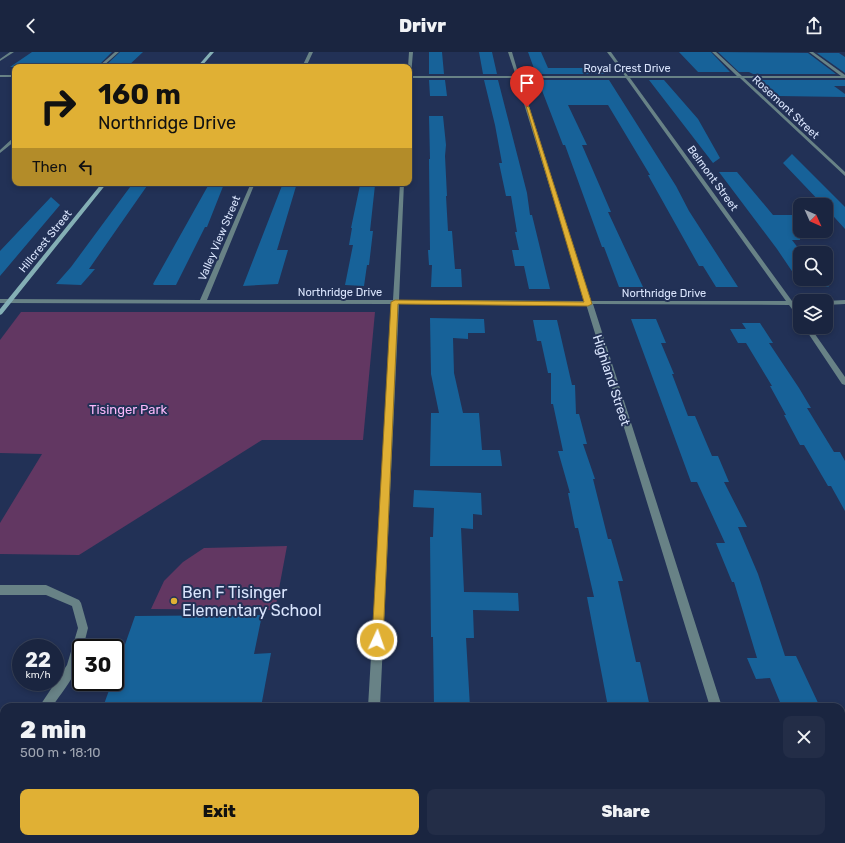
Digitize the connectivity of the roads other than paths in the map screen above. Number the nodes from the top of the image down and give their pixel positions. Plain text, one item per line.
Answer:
1 (12, 52) edge
2 (117, 52) edge
3 (212, 52) edge
4 (311, 52) edge
5 (411, 52) edge
6 (510, 52) edge
7 (609, 52) edge
8 (714, 52) edge
9 (811, 52) edge
10 (0, 60) edge
11 (103, 64) edge
12 (202, 64) edge
13 (305, 64) edge
14 (410, 64) edge
15 (0, 76) edge
16 (12, 76) edge
17 (412, 77) edge
18 (518, 77) junction
19 (627, 77) junction
20 (741, 77) junction
21 (845, 77) edge
22 (12, 142) edge
23 (0, 152) edge
24 (845, 175) edge
25 (103, 186) edge
26 (252, 186) edge
27 (402, 186) edge
28 (0, 301) edge
29 (9, 301) junction
30 (203, 301) junction
31 (395, 302) junction
32 (845, 302) edge
33 (791, 303) junction
34 (833, 303) edge
35 (588, 304) junction
36 (793, 306) edge
37 (0, 313) edge
38 (812, 334) edge
39 (845, 382) edge
40 (0, 590) edge
41 (48, 703) edge
42 (374, 703) edge
43 (715, 703) edge

1 - 10 street
2 - 11 street
3 - 12 street
4 - 13 street
5 - 14 street
6 - 18 street, Highland Street
7 - 19 street, Belmont Street
8 - 20 street, Rosemont Street
9 - 21 street
15 - 16 street
17 - 18 street, Royal Crest Drive
18 - 19 street, Royal Crest Drive
18 - 35 street, Highland Street
19 - 20 street, Royal Crest Drive
19 - 33 street, Belmont Street
20 - 21 street, Royal Crest Drive
20 - 24 street, Rosemont Street
22 - 23 street
25 - 29 street, Hillcrest Street
26 - 30 street, Valley View Street
27 - 31 street
28 - 29 street, Northridge Drive
29 - 30 street, Northridge Drive
29 - 37 street, Hillcrest Street
30 - 31 street, Northridge Drive
31 - 35 street, Northridge Drive
31 - 42 street
32 - 34 street
33 - 35 street, Northridge Drive
33 - 36 street, Belmont Street
35 - 43 street, Highland Street
38 - 39 street
40 - 41 street

